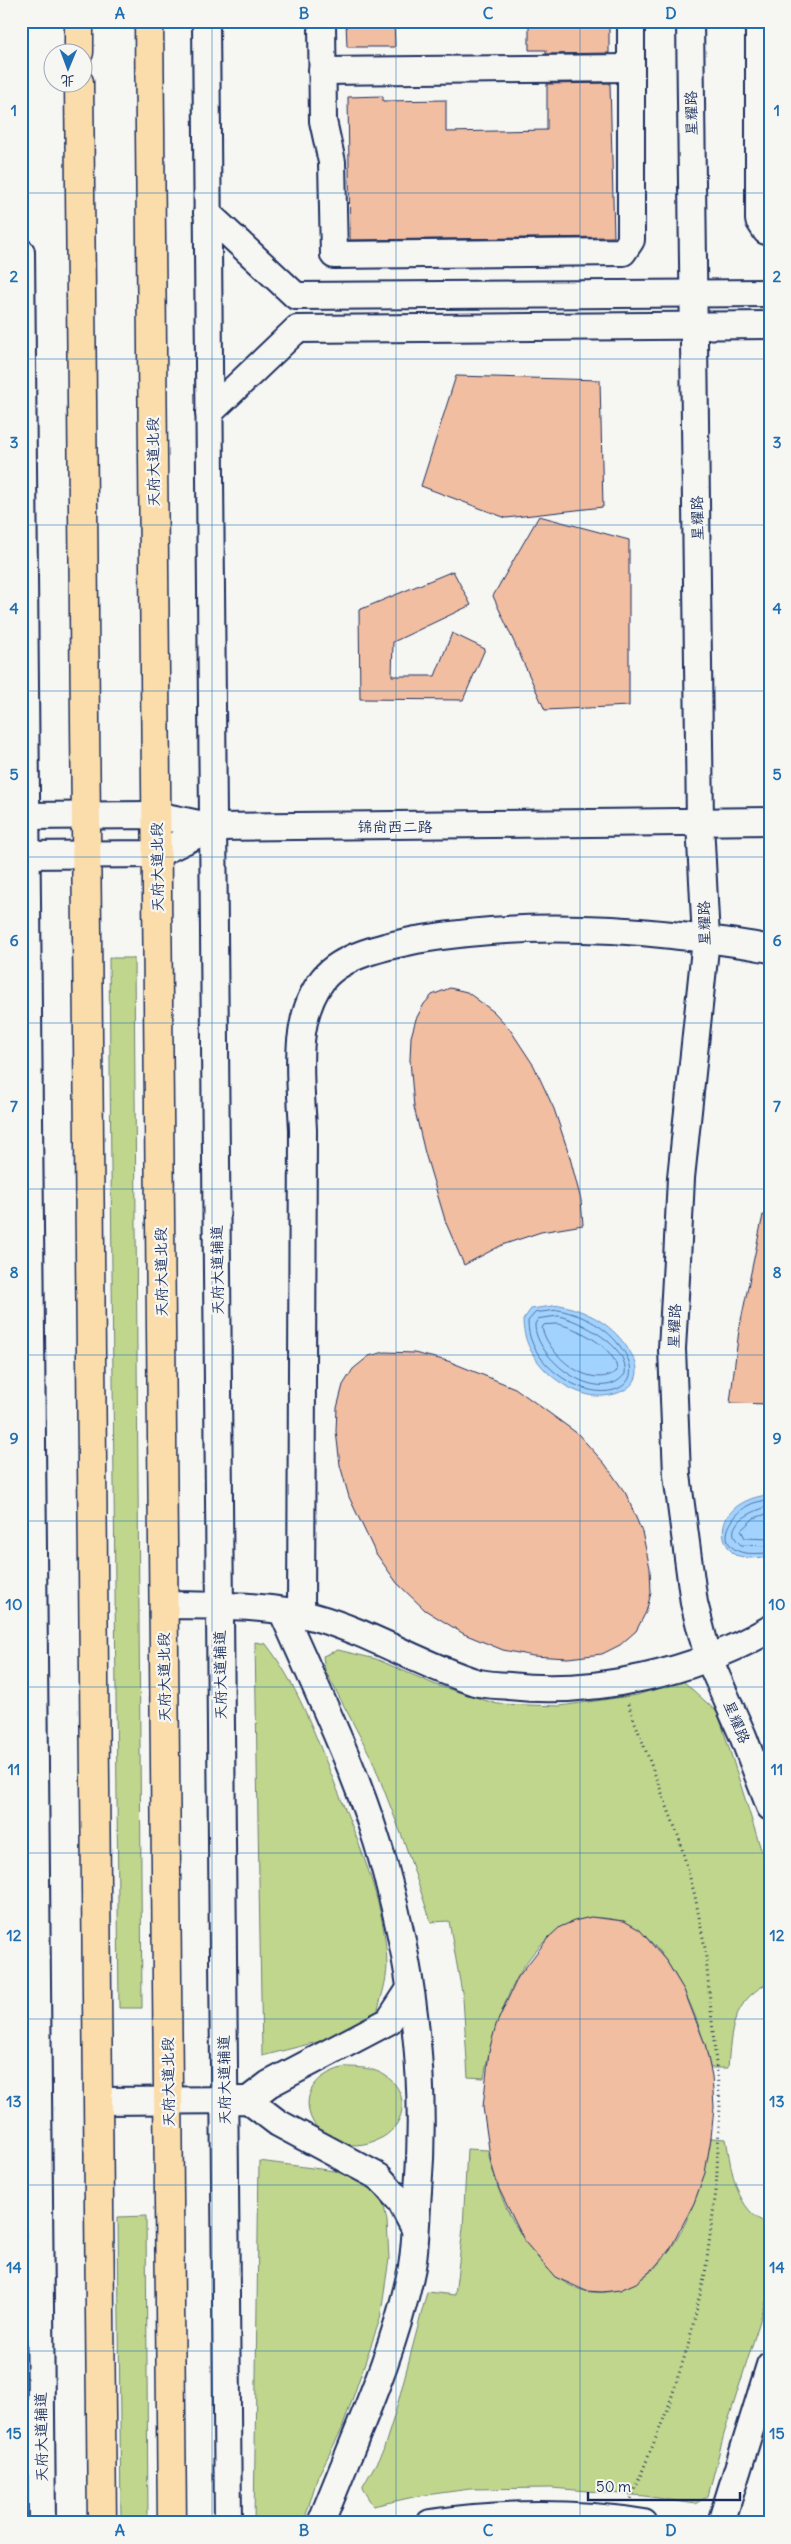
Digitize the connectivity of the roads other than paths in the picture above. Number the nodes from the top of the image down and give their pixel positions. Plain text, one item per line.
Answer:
1 (79, 21) edge
2 (149, 21) edge
3 (206, 21) edge
4 (322, 21) edge
5 (631, 21) edge
6 (690, 21) edge
7 (759, 21) edge
8 (79, 42) edge
9 (631, 68) junction
10 (322, 71) junction
11 (79, 92) edge
12 (764, 111) edge
13 (207, 213) junction
14 (770, 232) edge
15 (21, 252) edge
16 (770, 293) edge
17 (694, 294) junction
18 (694, 325) junction
19 (770, 325) edge
20 (209, 414) junction
21 (156, 815) junction
22 (24, 816) edge
23 (86, 816) junction
24 (770, 821) edge
25 (700, 823) junction
26 (213, 827) junction
27 (86, 854) junction
28 (157, 854) junction
29 (24, 855) edge
30 (706, 939) junction
31 (770, 949) edge
32 (164, 1605) junction
33 (220, 1607) junction
34 (292, 1614) junction
35 (770, 1629) edge
36 (708, 1657) junction
37 (770, 1807) edge
38 (410, 1989) junction
39 (168, 2100) junction
40 (236, 2100) junction
41 (98, 2101) junction
42 (415, 2229) junction
43 (770, 2365) edge
44 (634, 2521) edge
45 (42, 2523) edge
46 (102, 2523) edge
47 (172, 2523) edge
48 (228, 2523) edge
49 (321, 2523) edge
50 (432, 2523) edge
51 (721, 2523) edge

1 - 8 main road
2 - 21 main road, 天府大道北段
3 - 13 street, 天府大道辅道
4 - 10 street
5 - 9 street
6 - 17 street, 星耀路
7 - 12 street
9 - 10 street
9 - 10 street
11 - 23 main road
12 - 14 street
13 - 17 street
13 - 20 street, 天府大道辅道
15 - 22 street, 天府大道辅道
16 - 17 street
17 - 18 street, 星耀路
18 - 19 street
18 - 20 street
18 - 25 street, 星耀路
20 - 26 street, 天府大道辅道
21 - 23 street, 锦尚西二路
21 - 26 street, 锦尚西二路
21 - 28 main road, 天府大道北段
22 - 23 street, 锦尚西二路
22 - 29 street, 天府大道辅道
23 - 27 main road
24 - 25 street, 锦尚西二路
25 - 26 street, 锦尚西二路
25 - 30 street, 星耀路
26 - 28 street
26 - 33 street, 天府大道辅道
27 - 28 street
27 - 29 street
27 - 41 main road
28 - 32 main road, 天府大道北段
29 - 45 street, 天府大道辅道
30 - 31 street
30 - 34 street
30 - 36 street, 星耀路
32 - 33 street
32 - 39 main road, 天府大道北段
33 - 34 street
33 - 40 street, 天府大道辅道
34 - 36 street
34 - 38 street
35 - 36 street
36 - 37 street, 星耀路
38 - 40 street
38 - 42 street
39 - 40 street
39 - 41 street
39 - 47 main road, 天府大道北段
40 - 42 street
40 - 48 street, 天府大道辅道
41 - 46 main road
42 - 49 street
43 - 51 street
44 - 50 street

